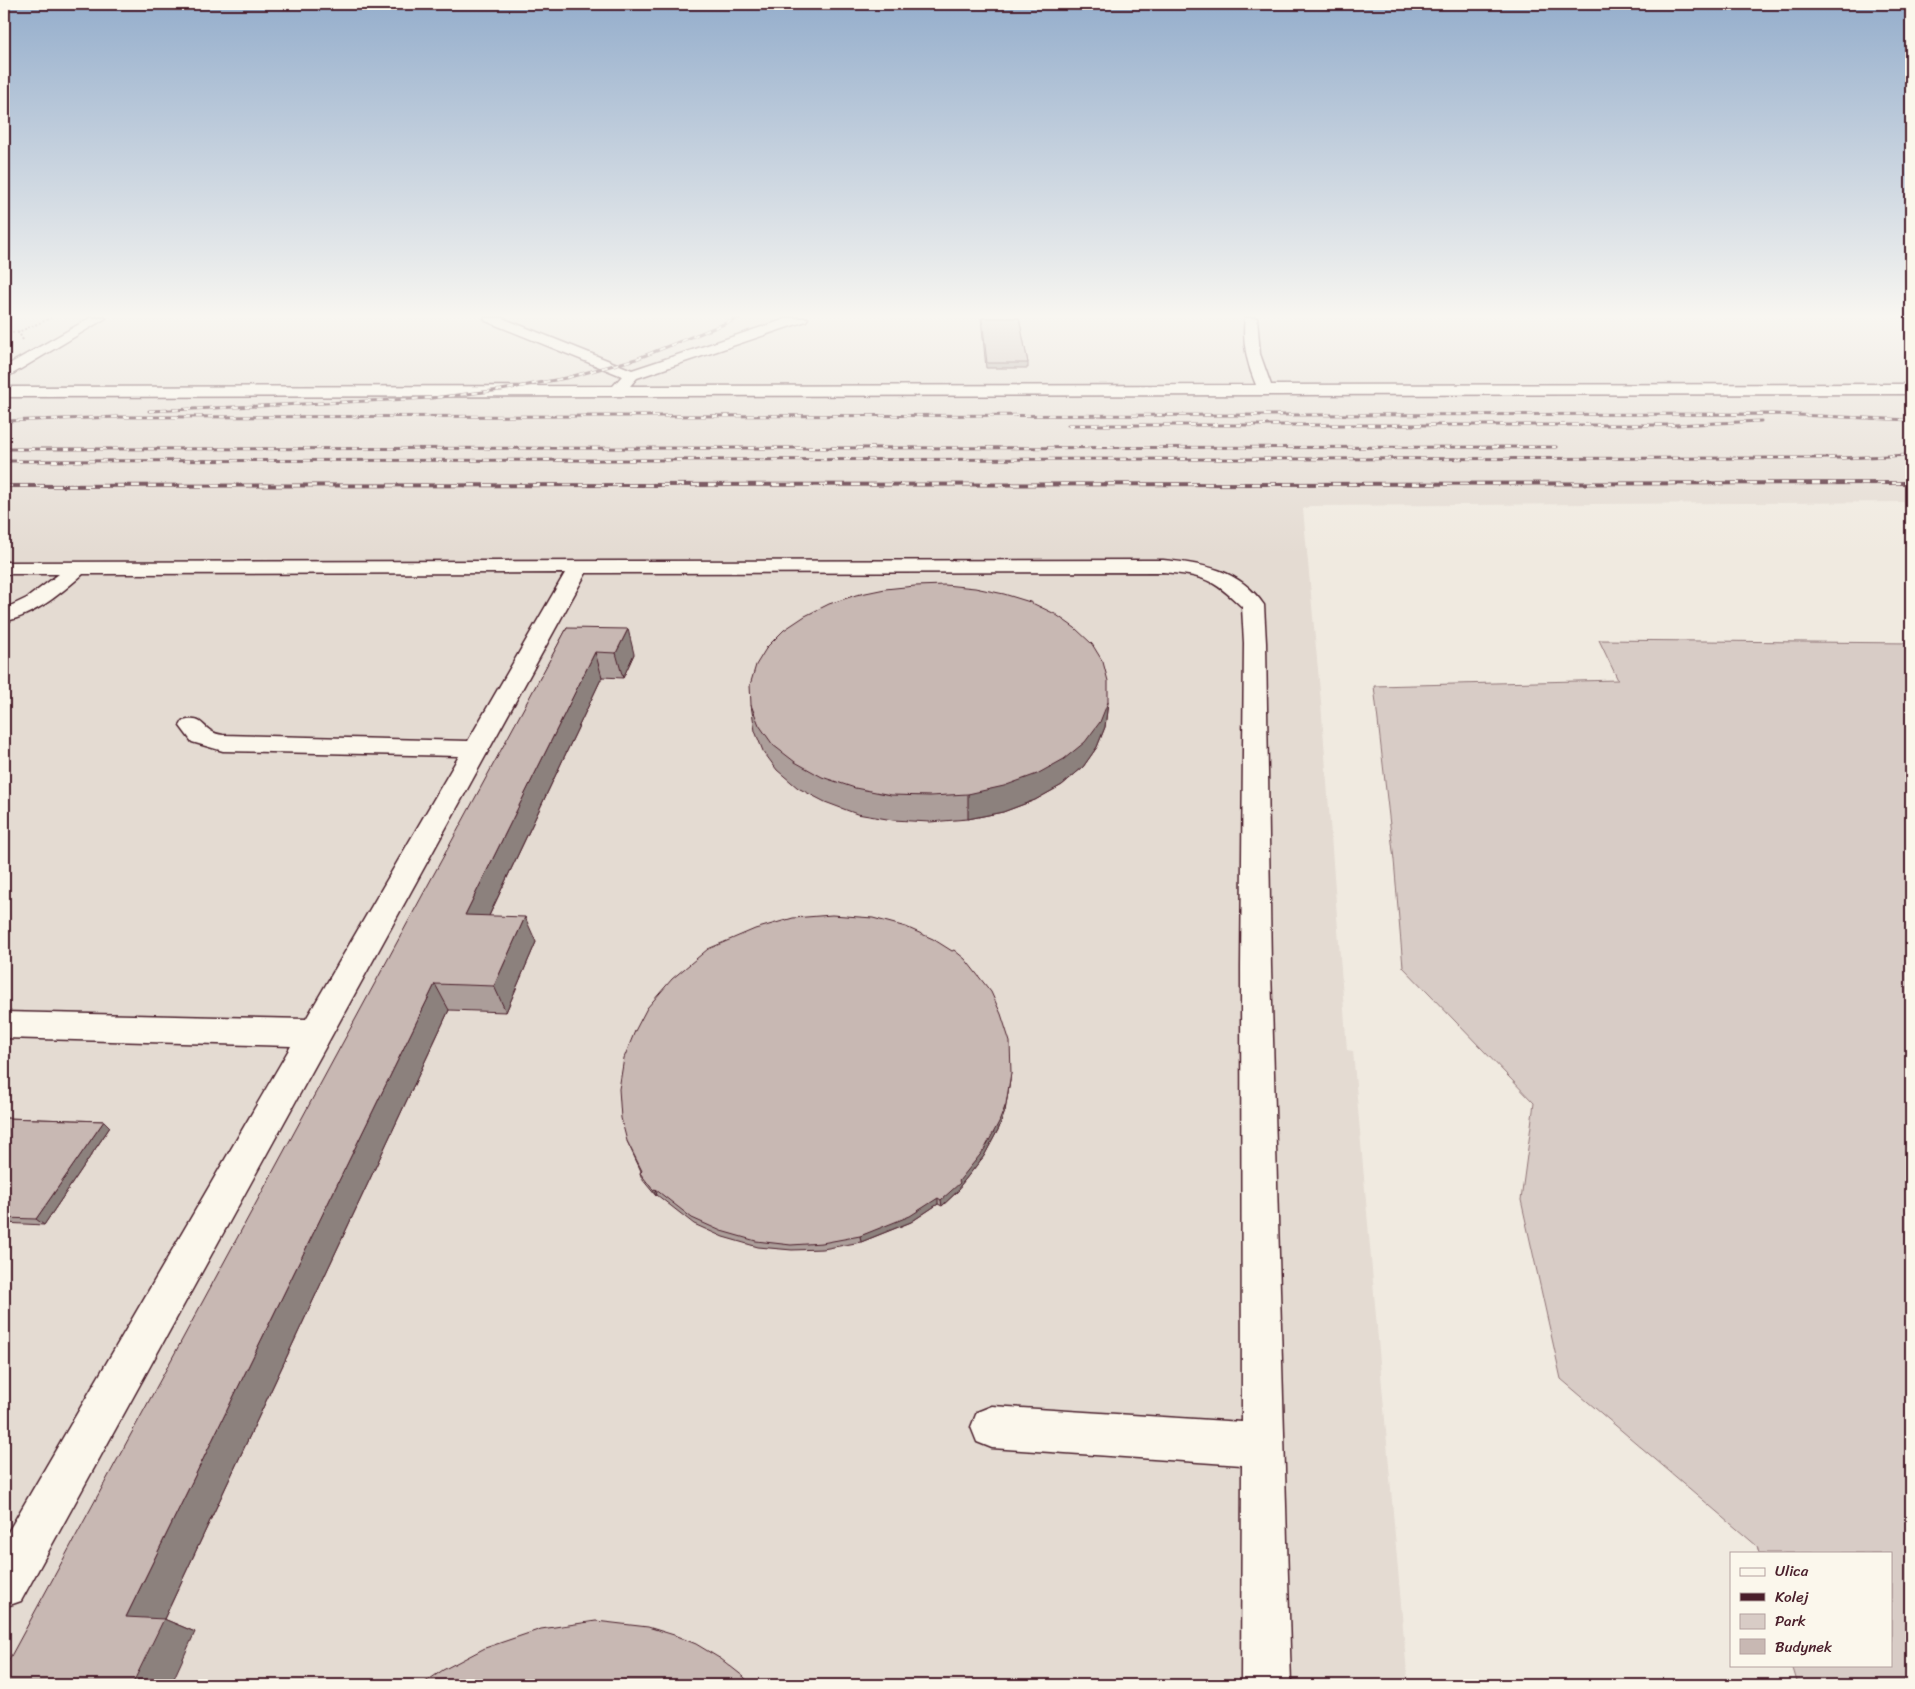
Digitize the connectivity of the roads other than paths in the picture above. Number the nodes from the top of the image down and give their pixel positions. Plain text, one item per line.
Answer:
1 (579, 567) junction
2 (4, 568) edge
3 (78, 568) junction
4 (4, 616) edge
5 (192, 726) dead end
6 (476, 749) junction
7 (4, 1025) edge
8 (316, 1033) junction
9 (992, 1427) dead end
10 (1264, 1447) junction
11 (4, 1584) edge
12 (1266, 1685) edge

1 - 3 lane
1 - 6 lane
1 - 10 lane
2 - 3 lane
3 - 4 lane
5 - 6 lane
6 - 8 lane
7 - 8 lane
8 - 11 lane
9 - 10 lane
10 - 12 lane

